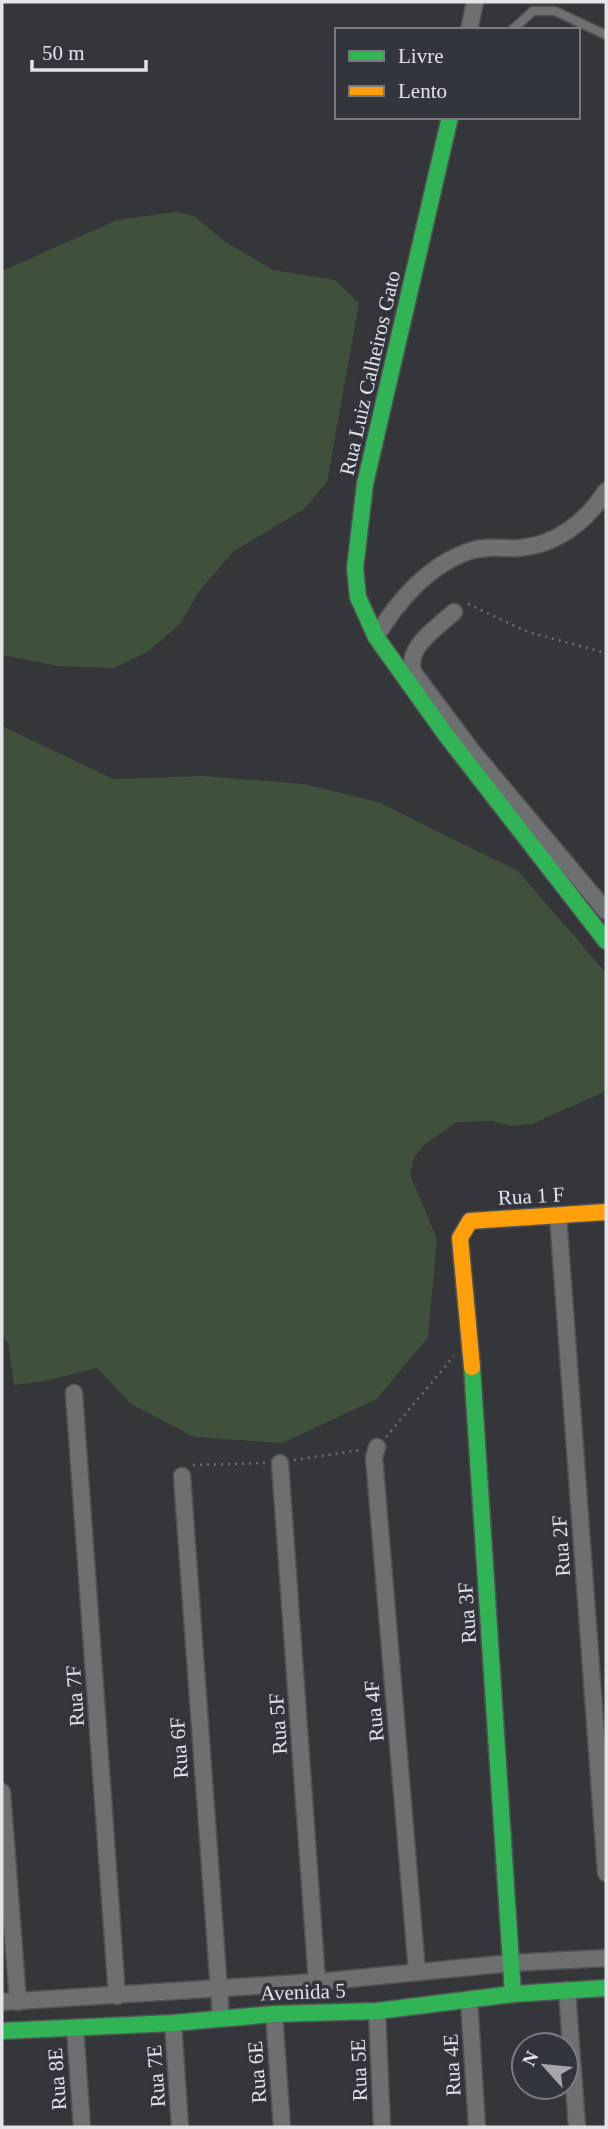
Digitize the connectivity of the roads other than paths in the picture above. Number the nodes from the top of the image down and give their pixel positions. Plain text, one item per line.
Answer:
1 (475, 2) edge
2 (469, 28) edge
3 (514, 28) edge
4 (606, 35) edge
5 (450, 119) edge
6 (606, 491) edge
7 (454, 612) road end
8 (376, 637) junction
9 (606, 911) edge
10 (606, 941) edge
11 (606, 1212) edge
12 (558, 1216) junction
13 (462, 1230) joint
14 (74, 1393) dead end
15 (377, 1447) road end
16 (280, 1463) dead end
17 (182, 1476) dead end
18 (2, 1792) edge
19 (606, 1873) edge
20 (606, 1958) edge
21 (511, 1964) junction
22 (417, 1972) junction
23 (317, 1982) junction
24 (218, 1987) junction
25 (606, 1989) edge
26 (566, 1990) junction
27 (513, 1994) junction
28 (117, 1996) junction
29 (469, 2000) junction
30 (10, 2002) edge
31 (377, 2011) junction
32 (274, 2014) junction
33 (221, 2018) junction
34 (173, 2023) junction
35 (75, 2028) junction
36 (2, 2031) edge
37 (82, 2127) edge
38 (180, 2127) edge
39 (282, 2127) edge
40 (382, 2127) edge
41 (477, 2127) edge
42 (577, 2127) edge

1 - 2 street
3 - 4 lane
5 - 8 street, Rua Luiz Calheiros Gato
6 - 8 street
7 - 9 street
8 - 10 street, Rua Luiz Calheiros Gato
11 - 12 street, Rua 1 F
12 - 13 street, Rua 1 F
12 - 19 street, Rua 2F
13 - 21 street, Rua 3F
14 - 28 street, Rua 7F
15 - 22 street, Rua 4F
16 - 23 street, Rua 5F
17 - 24 street, Rua 6F
18 - 30 street
20 - 21 street, Avenida 5
21 - 22 street, Avenida 5
21 - 27 street, Rua 3F
22 - 23 street, Avenida 5
23 - 24 street, Avenida 5
24 - 28 street, Avenida 5
24 - 33 street, Rua 6F
25 - 26 street, Avenida 5
26 - 27 street, Avenida 5
26 - 42 street
27 - 29 street, Avenida 5
28 - 30 street, Avenida 5
29 - 31 street, Avenida 5
29 - 41 street, Rua 4E
31 - 32 street, Avenida 5
31 - 40 street, Rua 5E
32 - 33 street, Avenida 5
32 - 39 street, Rua 6E
33 - 34 street, Avenida 5
34 - 35 street, Avenida 5
34 - 38 street, Rua 7E
35 - 36 street, Avenida 5
35 - 37 street, Rua 8E

